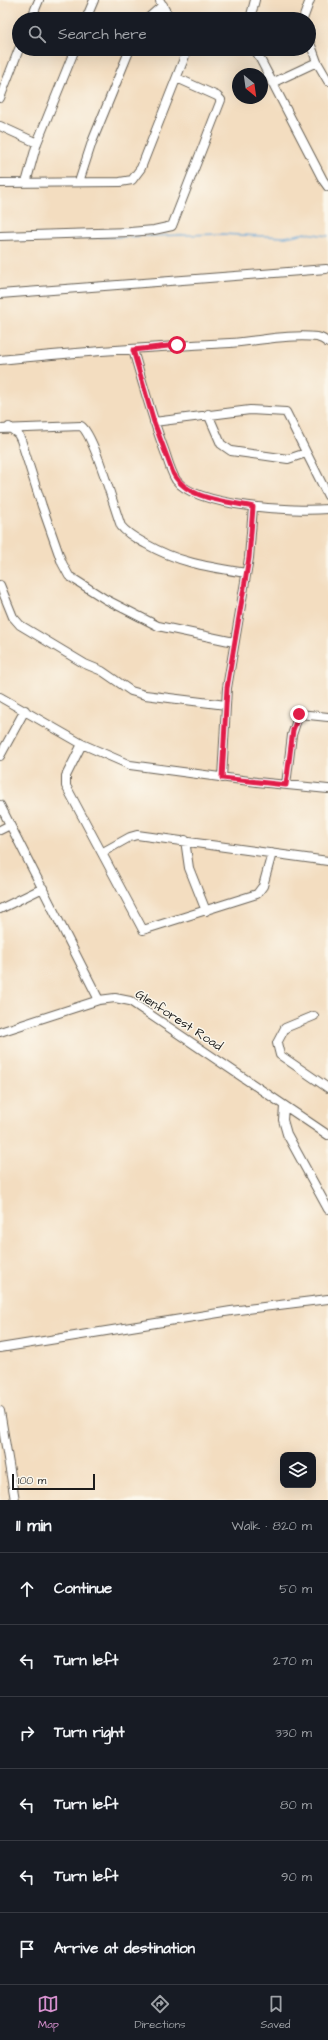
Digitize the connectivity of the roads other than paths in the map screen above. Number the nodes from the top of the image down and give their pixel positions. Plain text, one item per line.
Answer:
1 (39, 0) edge
2 (94, 0) edge
3 (255, 0) edge
4 (310, 0) edge
5 (161, 2) edge
6 (34, 12) edge
7 (89, 12) edge
8 (153, 12) edge
9 (166, 12) edge
10 (252, 12) edge
11 (306, 12) edge
12 (16, 56) edge
13 (72, 56) edge
14 (127, 56) edge
15 (185, 56) edge
16 (258, 56) edge
17 (315, 56) edge
18 (317, 62) junction
19 (177, 78) junction
20 (328, 81) edge
21 (272, 83) junction
22 (0, 98) edge
23 (0, 126) edge
24 (38, 143) junction
25 (79, 182) junction
26 (0, 183) edge
27 (26, 183) junction
28 (328, 186) edge
29 (0, 236) edge
30 (326, 269) dead end
31 (0, 294) edge
32 (328, 343) edge
33 (133, 350) junction
34 (0, 360) edge
35 (208, 414) junction
36 (154, 422) junction
37 (9, 427) junction
38 (0, 429) edge
39 (306, 453) junction
40 (328, 496) edge
41 (253, 507) junction
42 (328, 509) edge
43 (246, 573) junction
44 (0, 585) edge
45 (234, 642) junction
46 (0, 697) edge
47 (226, 705) junction
48 (25, 710) junction
49 (328, 718) edge
50 (82, 744) junction
51 (0, 756) edge
52 (222, 778) junction
53 (286, 785) junction
54 (328, 788) edge
55 (0, 805) edge
56 (10, 825) junction
57 (0, 830) edge
58 (185, 840) junction
59 (103, 852) junction
60 (272, 853) junction
61 (328, 861) edge
62 (43, 888) junction
63 (0, 910) edge
64 (206, 911) junction
65 (99, 1000) junction
66 (314, 1016) dead end
67 (0, 1032) edge
68 (328, 1088) edge
69 (284, 1107) junction
70 (328, 1135) edge
71 (328, 1210) edge
72 (328, 1299) edge
73 (0, 1348) edge
74 (0, 1411) edge
75 (15, 1500) edge

1 - 6 street
2 - 7 street
3 - 10 street
4 - 11 street
5 - 8 street
5 - 9 street
12 - 22 street
13 - 24 street
14 - 25 street
15 - 19 street
16 - 21 street
17 - 18 street
18 - 20 street
18 - 21 street
19 - 25 street
19 - 29 street
21 - 28 street
23 - 24 street
24 - 27 street
25 - 27 street
26 - 27 street
30 - 31 street
32 - 33 street
33 - 34 street
33 - 36 street
35 - 36 street
35 - 39 street
35 - 39 street
36 - 41 street
37 - 38 street
37 - 43 street
37 - 45 street
39 - 40 street
41 - 42 street
41 - 43 street
43 - 45 street
44 - 47 street
45 - 47 street
46 - 48 street
47 - 52 street
48 - 50 street
48 - 51 street
49 - 53 street
50 - 52 street
50 - 59 street
52 - 53 street
53 - 54 street
55 - 56 street
56 - 57 street
56 - 62 street
58 - 59 street
58 - 60 street
58 - 64 street
59 - 64 street
60 - 61 street
60 - 64 street
62 - 63 street
62 - 65 street
65 - 67 street, Glenforest Road
65 - 69 street, Glenforest Road
66 - 68 street
69 - 70 street, Glenforest Road
69 - 71 street
72 - 73 street
74 - 75 street

